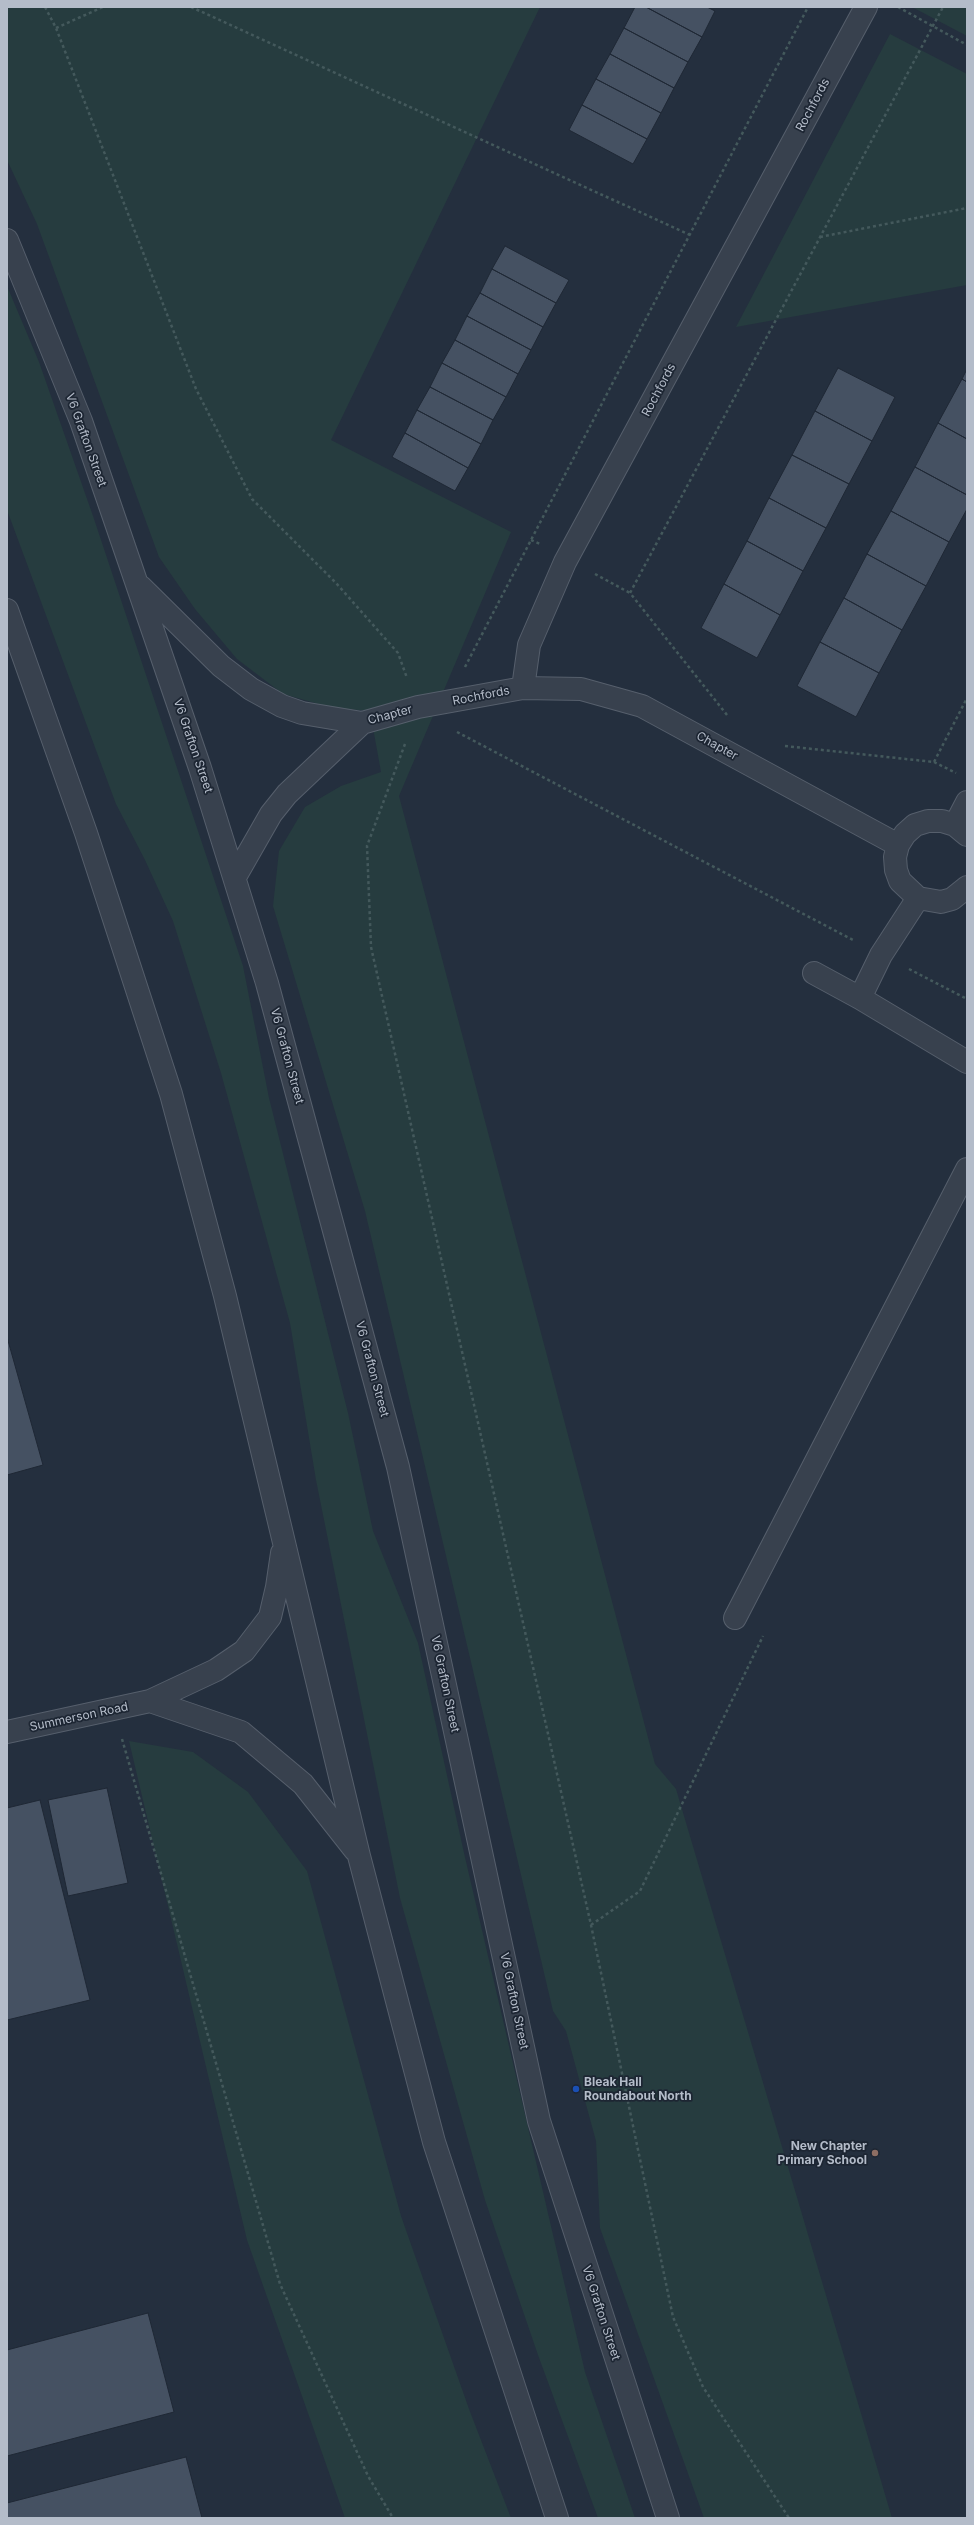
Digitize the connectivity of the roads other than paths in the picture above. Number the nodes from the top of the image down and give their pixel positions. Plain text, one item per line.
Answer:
1 (866, 7) edge
2 (7, 240) edge
3 (137, 582) junction
4 (7, 610) edge
5 (523, 688) junction
6 (418, 707) joint
7 (362, 723) junction
8 (967, 802) edge
9 (961, 830) edge
10 (898, 845) junction
11 (235, 877) junction
12 (967, 888) edge
13 (918, 898) junction
14 (814, 973) dead end
15 (860, 998) junction
16 (967, 1062) edge
17 (967, 1169) edge
18 (284, 1542) junction
19 (735, 1618) dead end
20 (150, 1701) junction
21 (7, 1732) edge
22 (359, 1856) junction
23 (557, 2518) edge
24 (668, 2518) edge

1 - 5 street, Rochfords
2 - 3 street, V6 Grafton Street
3 - 7 street
3 - 11 street, V6 Grafton Street
4 - 18 street
5 - 6 street, Rochfords
5 - 10 street, Chapter
6 - 7 street, Chapter
7 - 11 street
8 - 9 street
9 - 10 street
10 - 13 street
11 - 24 street, V6 Grafton Street
12 - 13 street
13 - 15 street
14 - 15 street
15 - 16 street
17 - 19 street
18 - 20 street, Summerson Road
18 - 22 street
20 - 21 street, Summerson Road
20 - 22 street
22 - 23 street

